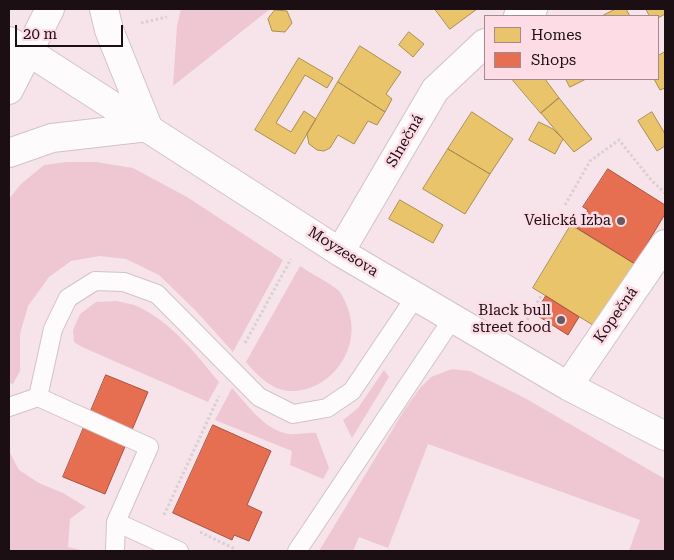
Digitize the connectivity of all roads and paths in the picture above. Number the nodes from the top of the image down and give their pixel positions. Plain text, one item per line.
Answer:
1 (50, 9) edge
2 (104, 9) edge
3 (533, 9) edge
4 (520, 15) edge
5 (167, 17) dead end
6 (136, 24) dead end
7 (484, 44) edge
8 (19, 46) edge
9 (9, 90) edge
10 (148, 127) junction
11 (9, 153) edge
12 (665, 193) edge
13 (565, 205) dead end
14 (665, 244) edge
15 (340, 252) junction
16 (542, 294) dead end
17 (416, 296) junction
18 (453, 318) junction
19 (527, 320) dead end
20 (568, 386) junction
21 (38, 398) junction
22 (9, 407) edge
23 (665, 436) edge
24 (116, 522) junction
25 (115, 551) edge
26 (179, 551) edge
27 (297, 551) edge

1 - 8 street
2 - 10 street
3 - 4 street
5 - 6 path
7 - 15 street, Slnečná
8 - 9 street
8 - 10 street, Moyzesova
10 - 11 street
10 - 15 street, Moyzesova
12 - 13 path
14 - 20 street, Kopečná
15 - 17 street, Moyzesova
16 - 19 path
17 - 18 street, Moyzesova
17 - 21 lane
18 - 20 street, Moyzesova
18 - 27 lane
20 - 23 street, Moyzesova
21 - 22 lane
21 - 24 lane
24 - 25 lane
24 - 26 lane

